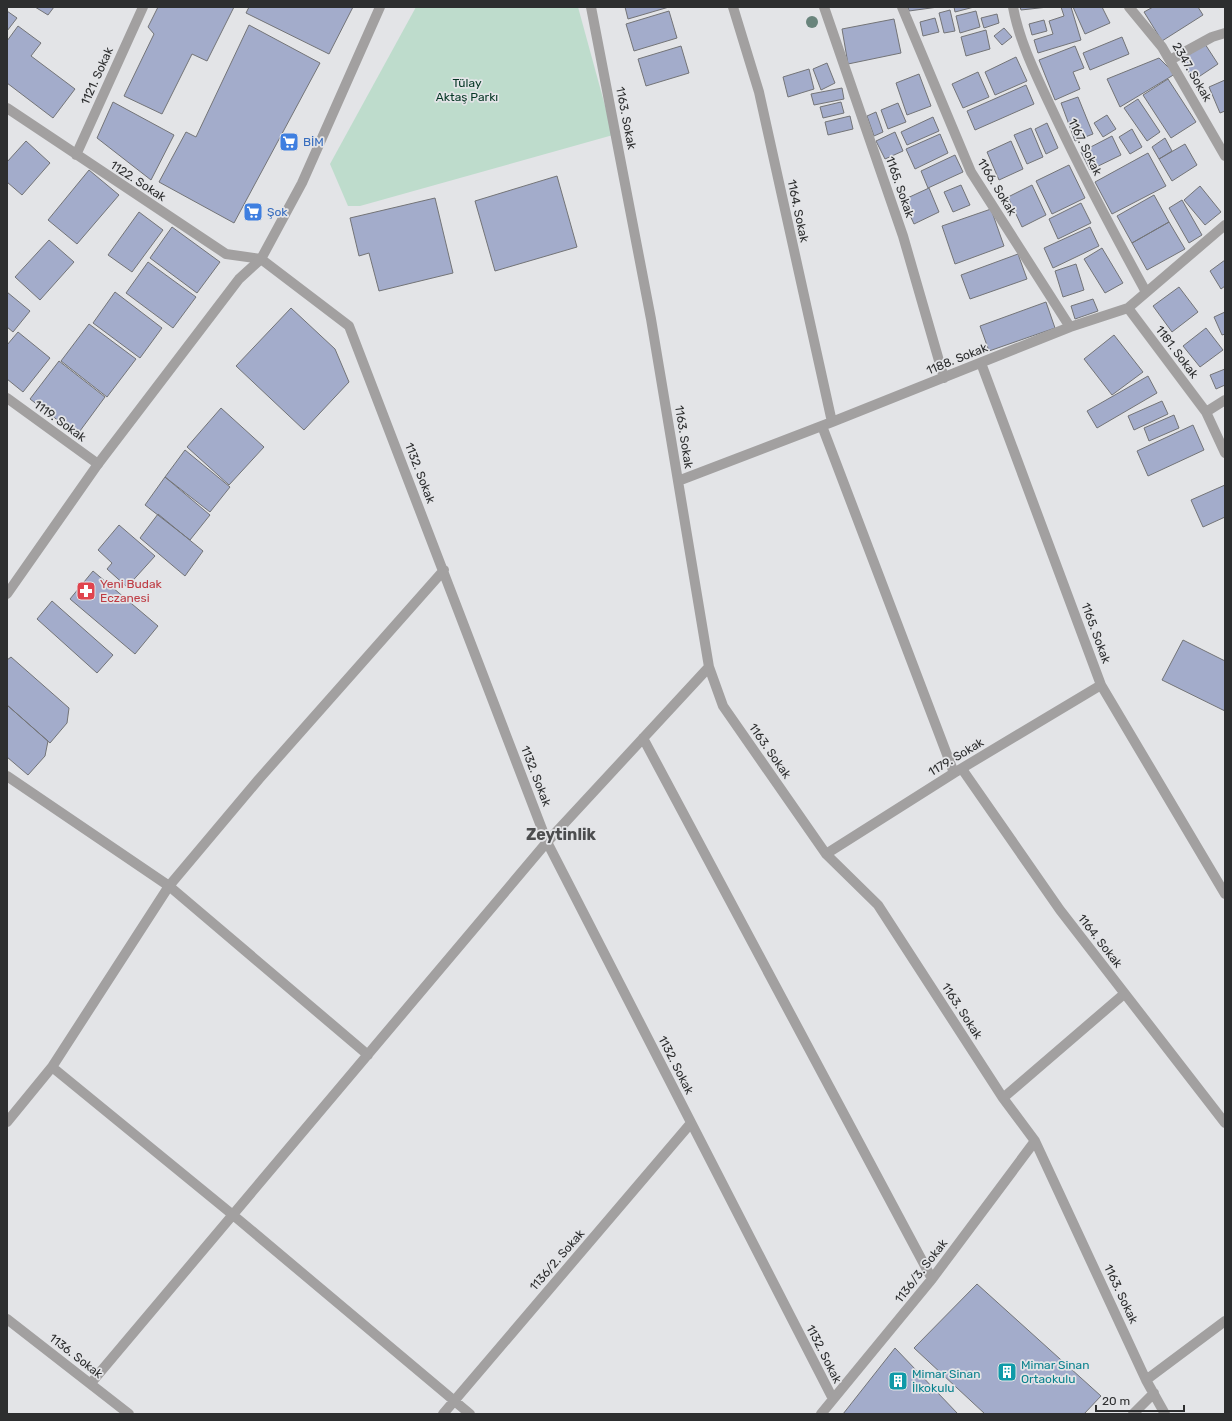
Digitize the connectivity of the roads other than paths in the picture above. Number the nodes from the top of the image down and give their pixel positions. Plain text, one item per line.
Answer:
1 (143, 7) edge
2 (380, 7) edge
3 (591, 7) edge
4 (733, 7) edge
5 (824, 7) edge
6 (902, 7) edge
7 (1013, 7) edge
8 (1129, 7) edge
9 (1225, 33) edge
10 (1170, 60) junction
11 (7, 108) edge
12 (76, 155) junction
13 (1225, 156) edge
14 (1225, 225) edge
15 (261, 259) junction
16 (1146, 292) junction
17 (1128, 308) junction
18 (1070, 327) junction
19 (981, 363) junction
20 (944, 378) junction
21 (7, 398) edge
22 (1225, 400) edge
23 (1206, 412) junction
24 (832, 422) junction
25 (822, 426) junction
26 (1225, 453) edge
27 (98, 464) junction
28 (678, 481) junction
29 (444, 570) junction
30 (7, 594) edge
31 (709, 667) junction
32 (1101, 685) junction
33 (643, 738) junction
34 (958, 771) junction
35 (7, 776) edge
36 (547, 842) junction
37 (826, 854) junction
38 (169, 886) junction
39 (1225, 894) edge
40 (1124, 994) junction
41 (368, 1055) junction
42 (52, 1067) junction
43 (1003, 1098) junction
44 (7, 1122) edge
45 (1225, 1123) edge
46 (691, 1124) junction
47 (1036, 1141) junction
48 (233, 1215) junction
49 (932, 1279) junction
50 (7, 1319) edge
51 (1225, 1321) edge
52 (1146, 1380) junction
53 (91, 1383) junction
54 (1154, 1394) junction
55 (833, 1399) junction
56 (454, 1401) junction
57 (129, 1414) edge
58 (443, 1414) edge
59 (470, 1414) edge
60 (821, 1414) edge
61 (1133, 1414) edge
62 (1165, 1414) edge

1 - 12 street, 1121. Sokak
2 - 15 street
3 - 28 street, 1163. Sokak
4 - 24 street, 1164. Sokak
5 - 20 street, 1165. Sokak
6 - 18 street, 1166. Sokak
7 - 16 street, 1167. Sokak
8 - 10 street, 2347. Sokak
9 - 10 street
10 - 13 street, 2347. Sokak
11 - 12 street, 1122. Sokak
12 - 15 street, 1122. Sokak
14 - 16 street, 1188. Sokak
15 - 27 street
15 - 29 street, 1132. Sokak
16 - 17 street, 1188. Sokak
17 - 18 street, 1188. Sokak
17 - 23 street, 1181. Sokak
18 - 19 street, 1188. Sokak
19 - 20 street, 1188. Sokak
19 - 32 street, 1165. Sokak
20 - 24 street, 1188. Sokak
21 - 27 street, 1119. Sokak
22 - 23 street
23 - 26 street, 1181. Sokak
24 - 25 street, 1188. Sokak
25 - 28 street, 1188. Sokak
25 - 34 street, 1164. Sokak
27 - 30 street
28 - 31 street, 1163. Sokak
29 - 36 street, 1132. Sokak
29 - 38 street
31 - 33 street
31 - 37 street, 1163. Sokak
32 - 34 street, 1179. Sokak
32 - 39 street, 1165. Sokak
33 - 36 street
33 - 49 street
34 - 37 street, 1179. Sokak
34 - 40 street, 1164. Sokak
35 - 38 street
36 - 41 street
36 - 46 street, 1132. Sokak
37 - 43 street, 1163. Sokak
38 - 41 street
38 - 42 street
40 - 43 street
40 - 45 street, 1164. Sokak
41 - 48 street
42 - 44 street
42 - 48 street
43 - 47 street, 1163. Sokak
46 - 55 street, 1132. Sokak
46 - 56 street, 1136/2. Sokak
47 - 49 street, 1136/3. Sokak
47 - 52 street, 1163. Sokak
48 - 53 street
48 - 56 street
49 - 55 street, 1136/3. Sokak
50 - 53 street, 1136. Sokak
51 - 52 street
52 - 54 street, 1163. Sokak
53 - 57 street, 1136. Sokak
54 - 61 street
54 - 62 street, 1163. Sokak
55 - 60 street, 1136/3. Sokak
56 - 58 street, 1136/2. Sokak
56 - 59 street

